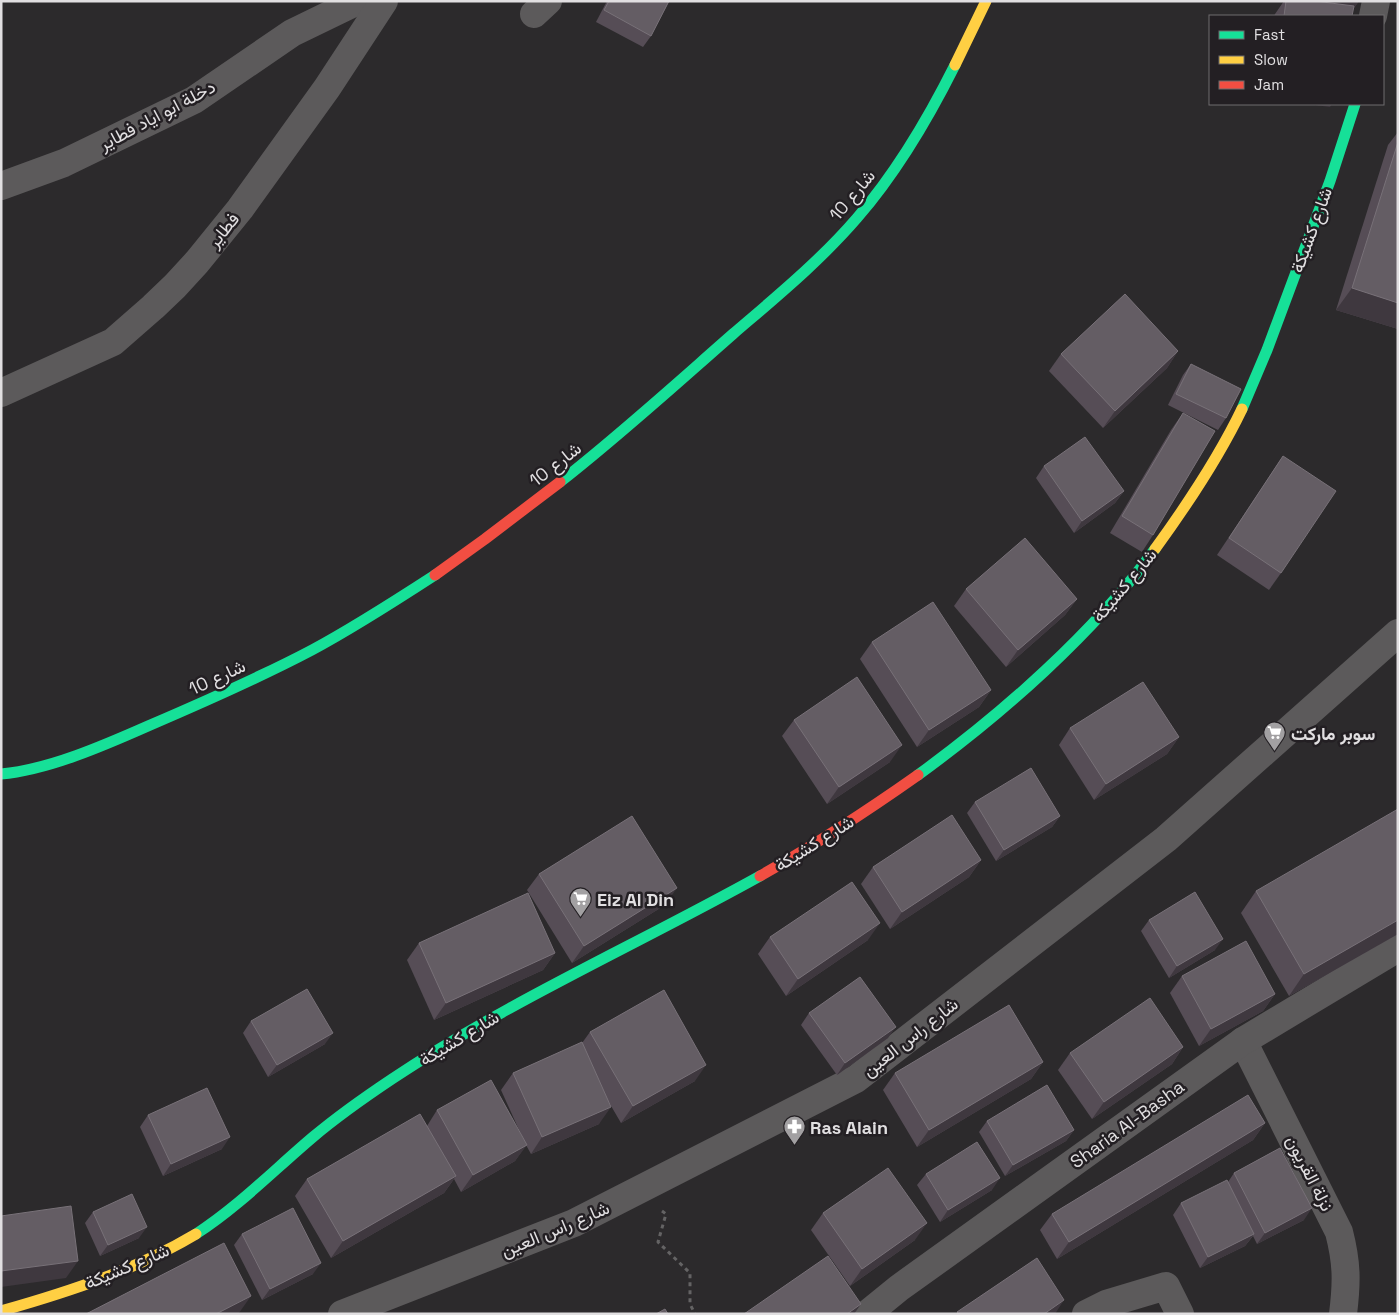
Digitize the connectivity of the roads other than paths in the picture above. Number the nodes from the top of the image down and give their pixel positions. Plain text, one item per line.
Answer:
1 (358, 1) edge
2 (384, 1) edge
3 (986, 1) edge
4 (1376, 1) edge
5 (1373, 15) edge
6 (1355, 105) edge
7 (1, 186) edge
8 (1, 393) edge
9 (1398, 633) edge
10 (1, 774) edge
11 (1398, 948) edge
12 (1243, 1041) junction
13 (1, 1311) edge
14 (342, 1314) edge
15 (867, 1314) edge
16 (1086, 1314) edge
17 (1180, 1314) edge
18 (1343, 1314) edge

1 - 7 street, دخلة ابو اياد فطاير
2 - 8 street, فطاير
3 - 10 street, شارع 10
4 - 5 street
6 - 13 street, شارع كشيكة
9 - 14 street, شارع راس العين
11 - 12 street, Sharia Al-Basha
12 - 15 street, Sharia Al-Basha
12 - 18 street, نزلة القريون
16 - 17 street

